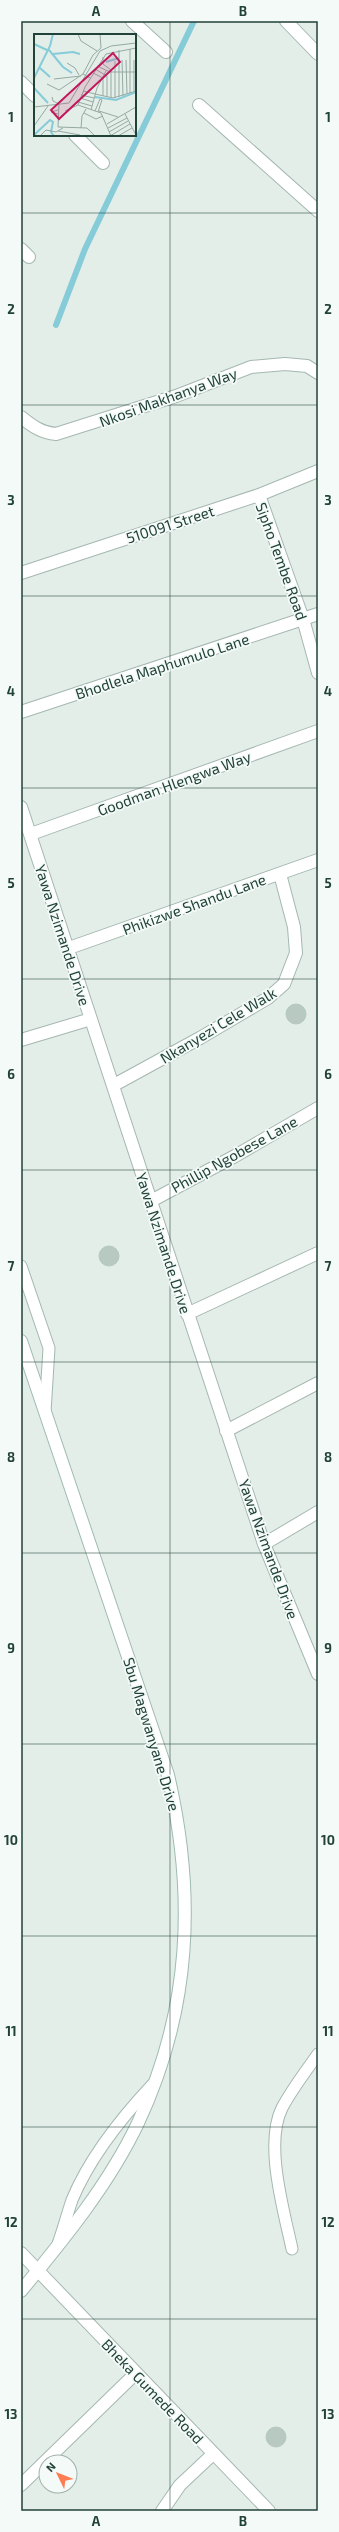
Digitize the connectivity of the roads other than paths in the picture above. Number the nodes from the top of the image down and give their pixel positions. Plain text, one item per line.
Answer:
1 (132, 21) edge
2 (286, 21) edge
3 (166, 52) dead end
4 (318, 54) edge
5 (21, 82) edge
6 (34, 95) edge
7 (199, 105) dead end
8 (76, 136) edge
9 (103, 163) dead end
10 (318, 211) edge
11 (318, 373) edge
12 (21, 417) edge
13 (318, 470) edge
14 (259, 495) junction
15 (21, 573) edge
16 (318, 614) edge
17 (303, 620) junction
18 (318, 673) edge
19 (21, 712) edge
20 (318, 731) edge
21 (21, 807) edge
22 (31, 834) junction
23 (318, 860) edge
24 (280, 874) junction
25 (69, 948) junction
26 (91, 1019) junction
27 (21, 1040) edge
28 (114, 1085) junction
29 (318, 1108) edge
30 (151, 1201) junction
31 (318, 1253) edge
32 (21, 1266) edge
33 (187, 1314) junction
34 (21, 1341) edge
35 (318, 1383) edge
36 (45, 1415) junction
37 (226, 1431) junction
38 (318, 1512) edge
39 (264, 1544) junction
40 (314, 1655) edge
41 (318, 1674) edge
42 (318, 2054) edge
43 (155, 2081) junction
44 (58, 2245) junction
45 (292, 2249) dead end
46 (21, 2253) edge
47 (38, 2270) junction
48 (21, 2291) edge
49 (135, 2374) junction
50 (213, 2454) junction
51 (21, 2485) edge
52 (162, 2511) edge
53 (269, 2511) edge

1 - 3 street
2 - 4 street
5 - 6 street
7 - 10 street
8 - 9 street
11 - 12 street, Nkosi Makhanya Way
13 - 14 street, 510091 Street
14 - 15 street, 510091 Street
14 - 17 street, Sipho Tembe Road
16 - 17 street, Bhodlela Maphumulo Lane
17 - 18 street, Sipho Tembe Road
17 - 19 street, Bhodlela Maphumulo Lane
20 - 22 street, Goodman Hlengwa Way
21 - 22 street, Yawa Nzimande Drive
22 - 25 street, Yawa Nzimande Drive
23 - 24 street, Phikizwe Shandu Lane
24 - 25 street, Phikizwe Shandu Lane
24 - 28 street, Nkanyezi Cele Walk
25 - 26 street, Yawa Nzimande Drive
26 - 27 street
26 - 28 street, Yawa Nzimande Drive
28 - 30 street, Yawa Nzimande Drive
29 - 30 street, Phillip Ngobese Lane
30 - 33 street, Yawa Nzimande Drive
31 - 33 street
32 - 36 lane
33 - 37 street, Yawa Nzimande Drive
34 - 36 street, Sbu Magwanyane Drive
35 - 37 street
36 - 43 street, Sbu Magwanyane Drive
37 - 39 street, Yawa Nzimande Drive
38 - 39 street
39 - 40 street, Yawa Nzimande Drive
40 - 41 street, Yawa Nzimande Drive
42 - 45 lane
43 - 44 street, Sbu Magwanyane Drive
43 - 44 lane
44 - 47 street, Sbu Magwanyane Drive
46 - 47 street, Bheka Gumede Road
47 - 48 street, Sbu Magwanyane Drive
47 - 49 street, Bheka Gumede Road
49 - 50 street, Bheka Gumede Road
49 - 51 street
50 - 52 street
50 - 53 street, Bheka Gumede Road

